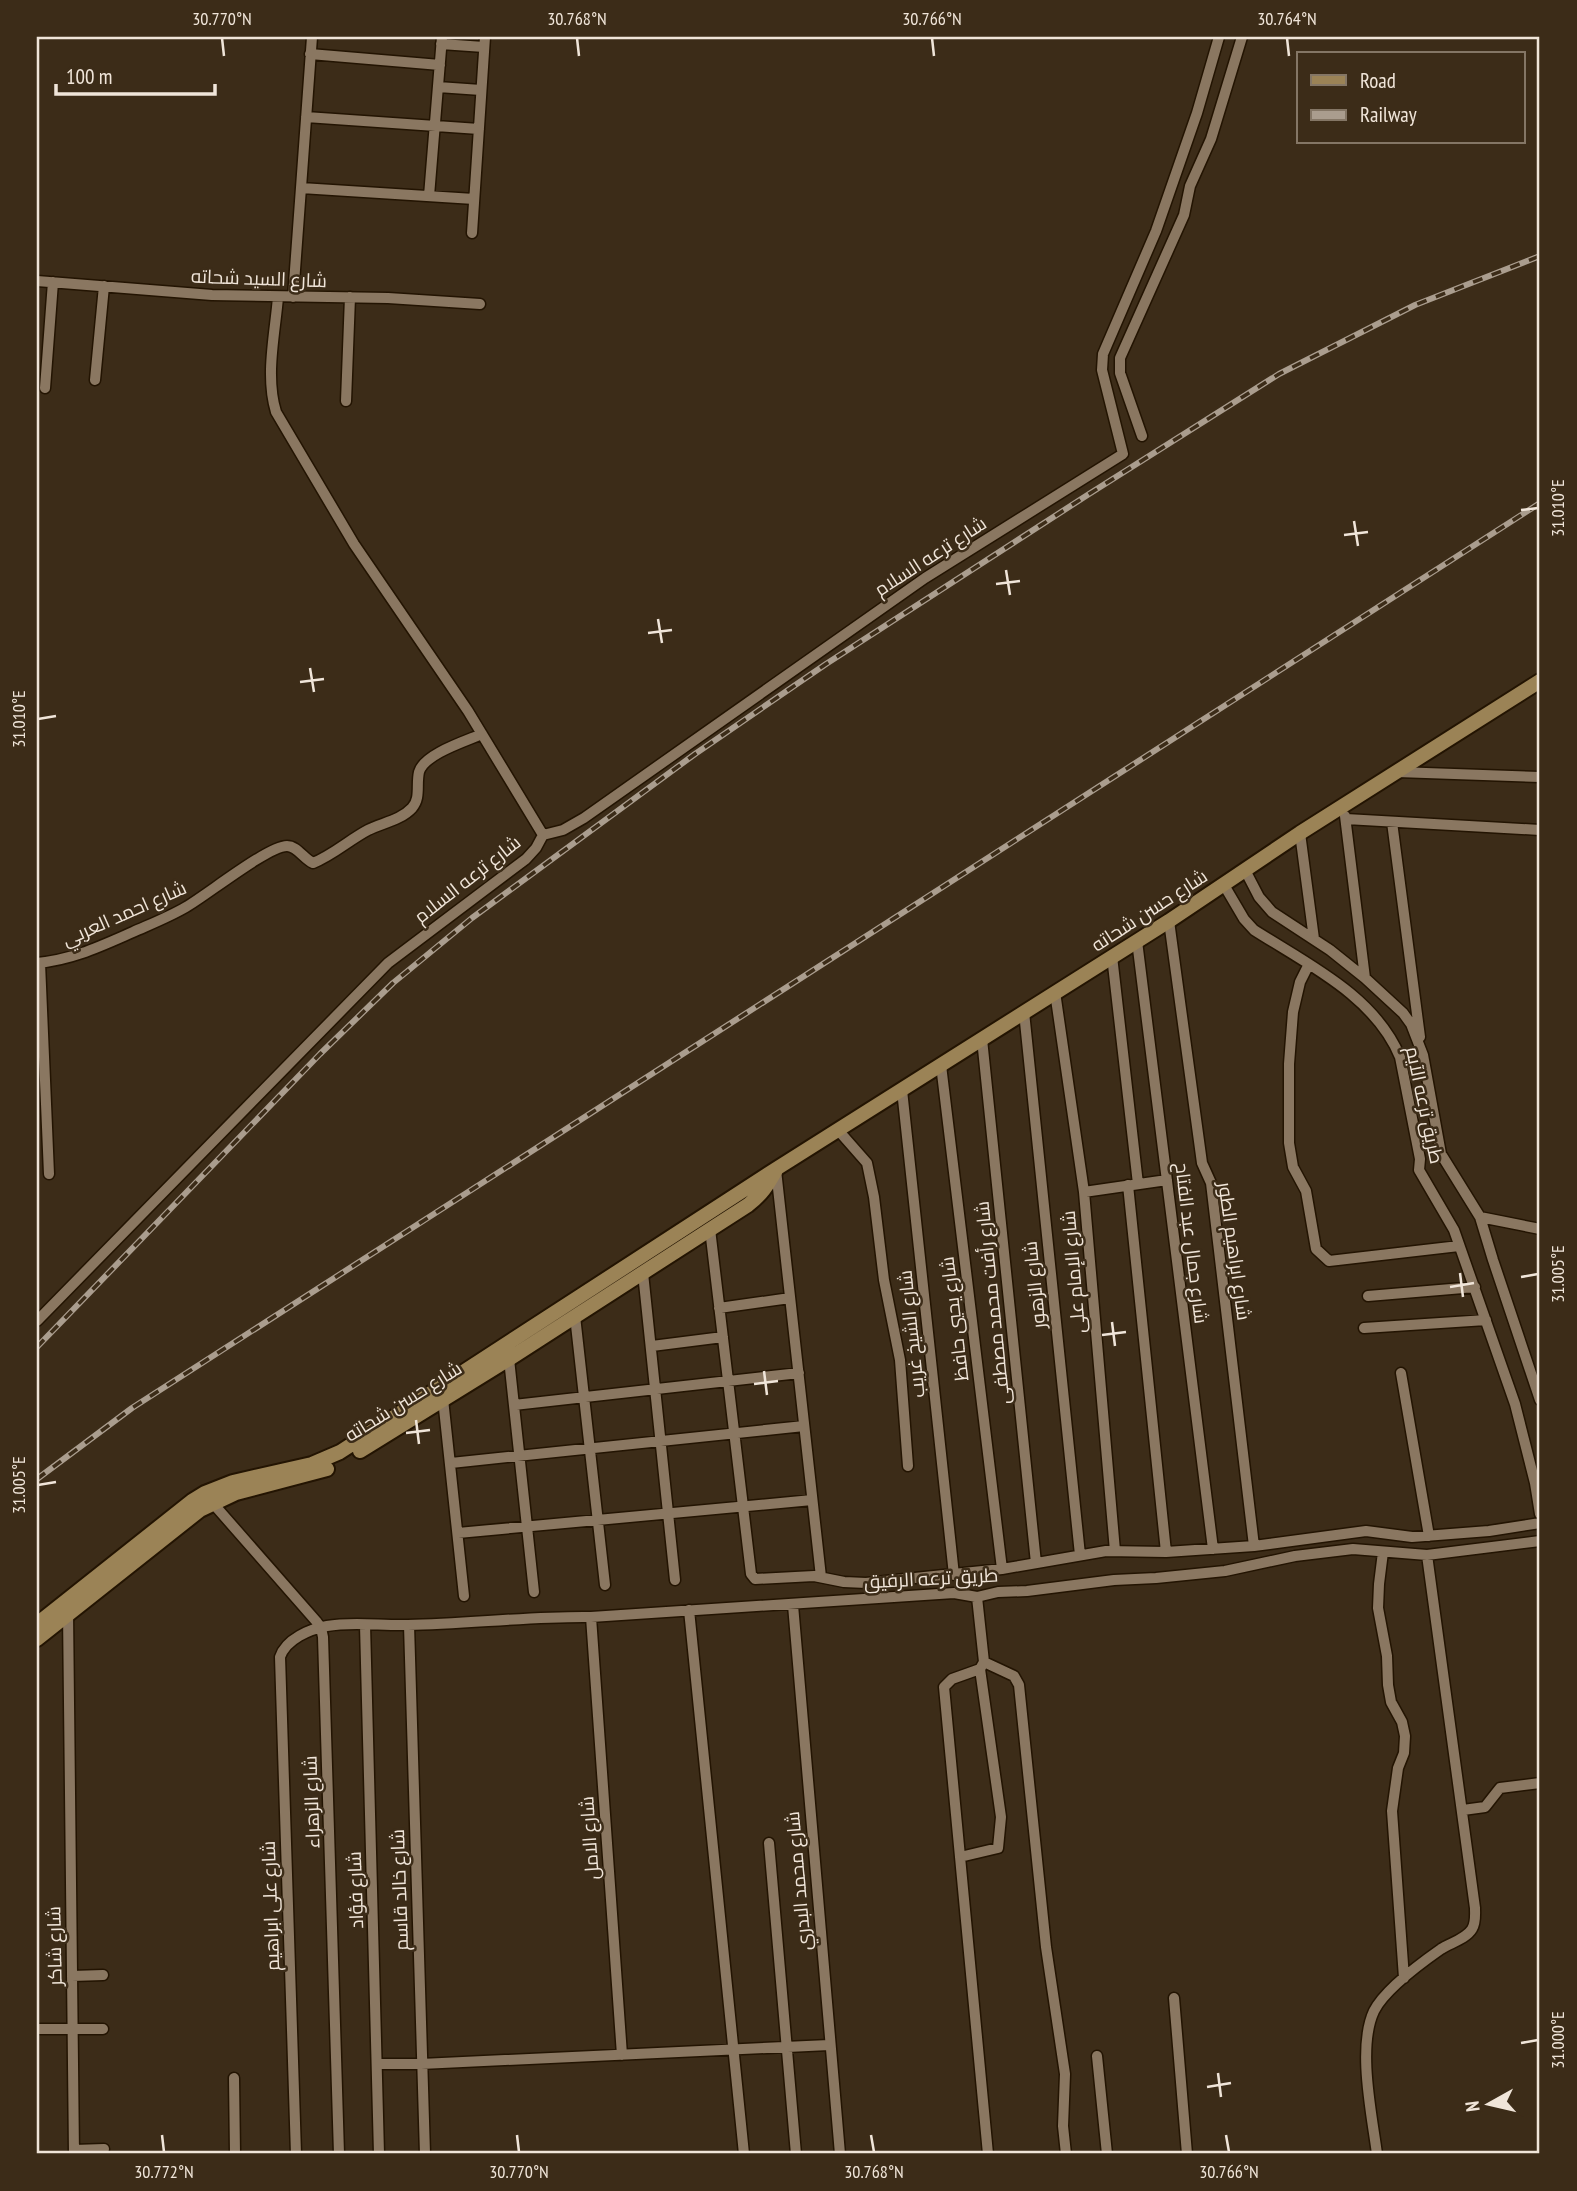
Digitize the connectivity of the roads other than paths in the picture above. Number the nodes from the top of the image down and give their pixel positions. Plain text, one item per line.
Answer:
1 (312, 37) edge
2 (1219, 37) edge
3 (1242, 37) edge
4 (442, 40) edge
5 (485, 42) edge
6 (310, 54) junction
7 (440, 65) junction
8 (438, 87) junction
9 (481, 90) junction
10 (306, 117) junction
11 (435, 127) junction
12 (479, 129) junction
13 (301, 188) junction
14 (429, 196) junction
15 (474, 199) junction
16 (472, 233) dead end
17 (37, 281) edge
18 (53, 282) junction
19 (104, 286) junction
20 (278, 297) junction
21 (293, 297) junction
22 (350, 298) junction
23 (480, 304) dead end
24 (95, 380) dead end
25 (45, 388) dead end
26 (346, 401) dead end
27 (1142, 436) dead end
28 (1540, 681) edge
29 (482, 734) junction
30 (1395, 772) junction
31 (1540, 777) edge
32 (1345, 813) junction
33 (1392, 822) junction
34 (1540, 830) edge
35 (1300, 833) junction
36 (543, 835) junction
37 (1245, 870) junction
38 (1224, 885) junction
39 (1169, 921) junction
40 (1314, 939) junction
41 (1137, 941) junction
42 (1112, 956) junction
43 (38, 963) edge
44 (1309, 964) junction
45 (1366, 978) junction
46 (1055, 992) junction
47 (1024, 1012) junction
48 (982, 1039) junction
49 (1423, 1055) junction
50 (941, 1065) junction
51 (902, 1090) junction
52 (838, 1130) junction
53 (776, 1169) junction
54 (48, 1174) dead end
55 (1167, 1180) junction
56 (1133, 1185) junction
57 (1084, 1192) junction
58 (1480, 1217) junction
59 (1540, 1229) edge
60 (710, 1230) junction
61 (1459, 1247) junction
62 (643, 1273) junction
63 (1475, 1287) junction
64 (1368, 1296) dead end
65 (790, 1298) junction
66 (719, 1308) junction
67 (575, 1316) junction
68 (1486, 1320) junction
69 (37, 1321) edge
70 (1364, 1328) dead end
71 (723, 1337) junction
72 (652, 1346) junction
73 (509, 1359) junction
74 (799, 1373) junction
75 (1401, 1373) dead end
76 (728, 1381) junction
77 (656, 1389) junction
78 (584, 1397) junction
79 (443, 1399) junction
80 (1540, 1400) edge
81 (514, 1405) junction
82 (804, 1426) junction
83 (734, 1433) junction
84 (661, 1441) junction
85 (590, 1448) junction
86 (520, 1456) junction
87 (450, 1463) junction
88 (908, 1466) dead end
89 (209, 1498) junction
90 (812, 1500) junction
91 (743, 1506) junction
92 (668, 1513) junction
93 (1540, 1514) edge
94 (598, 1520) junction
95 (1540, 1523) edge
96 (527, 1527) junction
97 (458, 1533) junction
98 (1429, 1536) junction
99 (1540, 1541) edge
100 (1254, 1546) junction
101 (1213, 1549) junction
102 (1115, 1550) junction
103 (1167, 1552) junction
104 (1383, 1552) junction
105 (1080, 1555) junction
106 (1427, 1555) junction
107 (1036, 1563) junction
108 (114, 1569) junction
109 (1002, 1569) junction
110 (954, 1575) junction
111 (821, 1577) junction
112 (675, 1580) dead end
113 (605, 1586) dead end
114 (534, 1591) dead end
115 (464, 1596) dead end
116 (977, 1597) junction
117 (793, 1605) junction
118 (689, 1610) junction
119 (68, 1612) junction
120 (591, 1617) junction
121 (37, 1624) edge
122 (365, 1625) junction
123 (409, 1625) junction
124 (321, 1628) junction
125 (37, 1639) edge
126 (280, 1657) joint
127 (982, 1665) junction
128 (1540, 1783) edge
129 (1463, 1810) junction
130 (769, 1843) dead end
131 (960, 1857) junction
132 (103, 1975) dead end
133 (72, 1976) junction
134 (1404, 1978) junction
135 (1174, 1998) dead end
136 (103, 2028) dead end
137 (37, 2029) edge
138 (73, 2029) junction
139 (829, 2045) junction
140 (786, 2047) junction
141 (735, 2050) junction
142 (622, 2055) junction
143 (1097, 2056) dead end
144 (377, 2064) junction
145 (421, 2064) junction
146 (234, 2078) dead end
147 (104, 2150) dead end
148 (74, 2152) edge
149 (235, 2154) edge
150 (296, 2154) edge
151 (339, 2154) edge
152 (379, 2154) edge
153 (425, 2154) edge
154 (744, 2154) edge
155 (796, 2154) edge
156 (840, 2154) edge
157 (988, 2154) edge
158 (1066, 2154) edge
159 (1107, 2154) edge
160 (1187, 2154) edge
161 (1377, 2154) edge

1 - 6 street
2 - 36 street, شارع ترعه السلام
3 - 27 street
4 - 5 street
4 - 7 street
5 - 9 street
6 - 7 street
6 - 10 street
7 - 8 street
8 - 9 street
8 - 11 street
9 - 12 street
10 - 11 street
10 - 13 street
11 - 12 street
11 - 14 street
12 - 15 street
13 - 14 street
13 - 21 street
14 - 15 street
15 - 16 street
17 - 18 street, شارع السيد شحاته
18 - 19 street, شارع السيد شحاته
18 - 25 street
19 - 20 street, شارع السيد شحاته
19 - 24 street
20 - 21 street, شارع السيد شحاته
20 - 29 street
21 - 22 street, شارع السيد شحاته
22 - 23 street, شارع السيد شحاته
22 - 26 street
28 - 30 main road, شارع حسن شحاته
29 - 36 street
29 - 43 street, شارع احمد العربي
30 - 31 street
30 - 32 main road, شارع حسن شحاته
32 - 33 street
32 - 35 main road, شارع حسن شحاته
32 - 45 street
33 - 34 street
33 - 49 street
35 - 37 main road, شارع حسن شحاته
35 - 40 street
36 - 69 street, شارع ترعه السلام
37 - 38 main road, شارع حسن شحاته
37 - 40 street, طريق ترعه الآيم
38 - 39 main road, شارع حسن شحاته
38 - 44 street, طريق ترعه الآيم
39 - 41 main road, شارع حسن شحاته
39 - 100 street, شارع ابراهيم الطور
40 - 45 street, طريق ترعه الآيم
41 - 42 main road, شارع حسن شحاته
41 - 55 street, شارع جمال عبد الفتاح
42 - 46 main road, شارع حسن شحاته
42 - 56 street
43 - 54 street
44 - 61 street, طريق ترعه الآيم
44 - 61 street
45 - 49 street, طريق ترعه الآيم
46 - 47 main road, شارع حسن شحاته
46 - 57 street, شارع الإمام على
47 - 48 main road, شارع حسن شحاته
47 - 105 street, شارع الزهور
48 - 50 main road, شارع حسن شحاته
48 - 107 street, شارع رأفت محمد مصطفى
49 - 58 street, طريق ترعه الآيم
50 - 51 main road, شارع حسن شحاته
50 - 109 street, شارع يحيي حافظ
51 - 52 main road, شارع حسن شحاته
51 - 110 street, شارع الشيخ غريب
52 - 53 main road, شارع حسن شحاته
52 - 88 street
53 - 60 main road, شارع حسن شحاته
53 - 65 street
53 - 89 main road, شارع حسن شحاته
55 - 56 street
55 - 101 street, شارع جمال عبد الفتاح
56 - 57 street
56 - 103 street
57 - 102 street, شارع الإمام على
58 - 59 street
58 - 80 street, طريق ترعه الآيم
60 - 62 main road, شارع حسن شحاته
60 - 66 street
61 - 63 street, طريق ترعه الآيم
62 - 67 main road, شارع حسن شحاته
62 - 72 street
63 - 64 street
63 - 68 street, طريق ترعه الآيم
65 - 66 street
65 - 74 street
66 - 71 street
67 - 73 main road, شارع حسن شحاته
67 - 78 street
68 - 70 street
68 - 93 street, طريق ترعه الآيم
71 - 72 street
71 - 76 street
72 - 77 street
73 - 79 main road, شارع حسن شحاته
73 - 81 street
74 - 76 street
74 - 82 street
75 - 98 street
76 - 77 street
76 - 83 street
77 - 78 street
77 - 84 street
78 - 81 street
78 - 85 street
79 - 87 street
79 - 89 main road, شارع حسن شحاته
81 - 86 street
82 - 83 street
82 - 90 street
83 - 84 street
83 - 91 street
84 - 85 street
84 - 92 street
85 - 86 street
85 - 94 street
86 - 87 street
86 - 96 street
87 - 97 street
89 - 108 main road, شارع حسن شحاته
89 - 124 street
90 - 91 street
90 - 111 street
91 - 92 street
91 - 111 street, طريق ترعه الرفيق
92 - 94 street
92 - 112 street
94 - 96 street
94 - 113 street
95 - 98 street, طريق ترعه الرفيق
96 - 97 street
96 - 114 street
97 - 115 street
98 - 100 street, طريق ترعه الرفيق
99 - 106 street, طريق ترعه الرفيق
100 - 101 street, طريق ترعه الرفيق
101 - 103 street, طريق ترعه الرفيق
102 - 103 street, طريق ترعه الرفيق
102 - 105 street, طريق ترعه الرفيق
104 - 106 street, طريق ترعه الرفيق
104 - 116 street, طريق ترعه الرفيق
104 - 134 street
105 - 107 street, طريق ترعه الرفيق
106 - 129 street
107 - 109 street, طريق ترعه الرفيق
108 - 119 main road, شارع حسن شحاته
108 - 121 main road, شارع حسن شحاته
109 - 110 street, طريق ترعه الرفيق
110 - 111 street, طريق ترعه الرفيق
116 - 117 street, طريق ترعه الرفيق
116 - 127 street
117 - 118 street, طريق ترعه الرفيق
117 - 139 street, شارع محمد البدري
118 - 120 street, طريق ترعه الرفيق
118 - 141 street
119 - 125 main road, شارع حسن شحاته
119 - 133 street, شارع شاكر
120 - 123 street, طريق ترعه الرفيق
120 - 142 street, شارع الامل
122 - 123 street, طريق ترعه الرفيق
122 - 124 street, طريق ترعه الرفيق
122 - 144 street, شارع فؤاد
123 - 145 street, شارع خالد قاسم
124 - 126 street, طريق ترعه الرفيق
124 - 151 street, شارع الزهراء
126 - 150 street, شارع على ابراهيم
127 - 131 street
127 - 131 street
127 - 158 street
128 - 129 street
129 - 134 street
130 - 140 street
131 - 157 street
132 - 133 street
133 - 138 street, شارع شاكر
134 - 161 street
135 - 160 street
136 - 138 street
137 - 138 street
138 - 148 street, شارع شاكر
139 - 140 street
139 - 156 street, شارع محمد البدري
140 - 141 street
140 - 155 street
141 - 142 street
141 - 154 street
142 - 145 street
143 - 159 street
144 - 145 street
144 - 152 street, شارع فؤاد
145 - 153 street, شارع خالد قاسم
146 - 149 street
147 - 148 street

